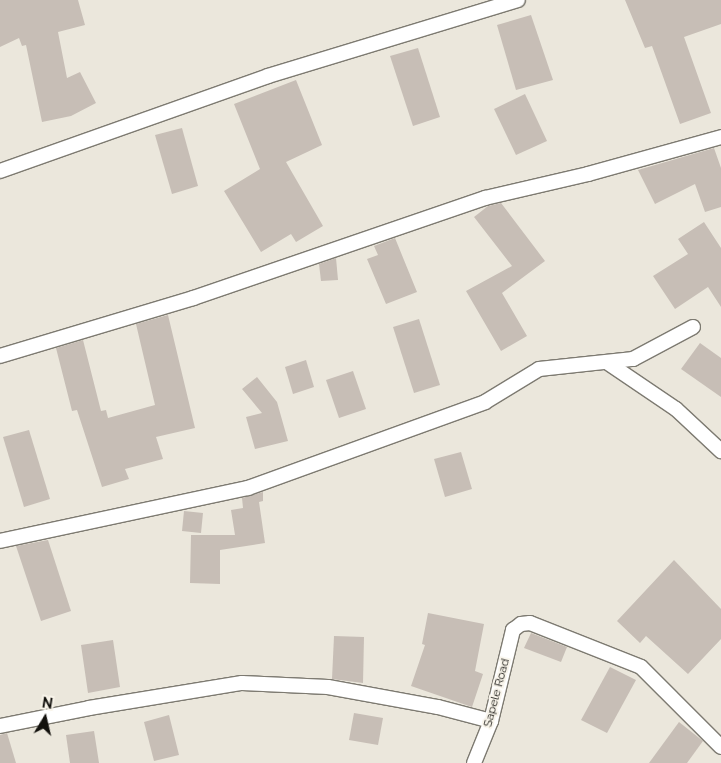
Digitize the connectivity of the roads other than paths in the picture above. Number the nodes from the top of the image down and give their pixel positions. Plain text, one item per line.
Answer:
1 (518, 0) edge
2 (721, 137) edge
3 (0, 172) edge
4 (694, 327) dead end
5 (0, 356) edge
6 (608, 363) junction
7 (721, 451) edge
8 (0, 541) edge
9 (491, 721) junction
10 (0, 726) edge
11 (721, 747) edge
12 (474, 763) edge

1 - 3 street
2 - 5 street
4 - 6 street
6 - 7 street
6 - 8 street
9 - 10 street
9 - 11 street, Sapele Road
9 - 12 street, Sapele Road

